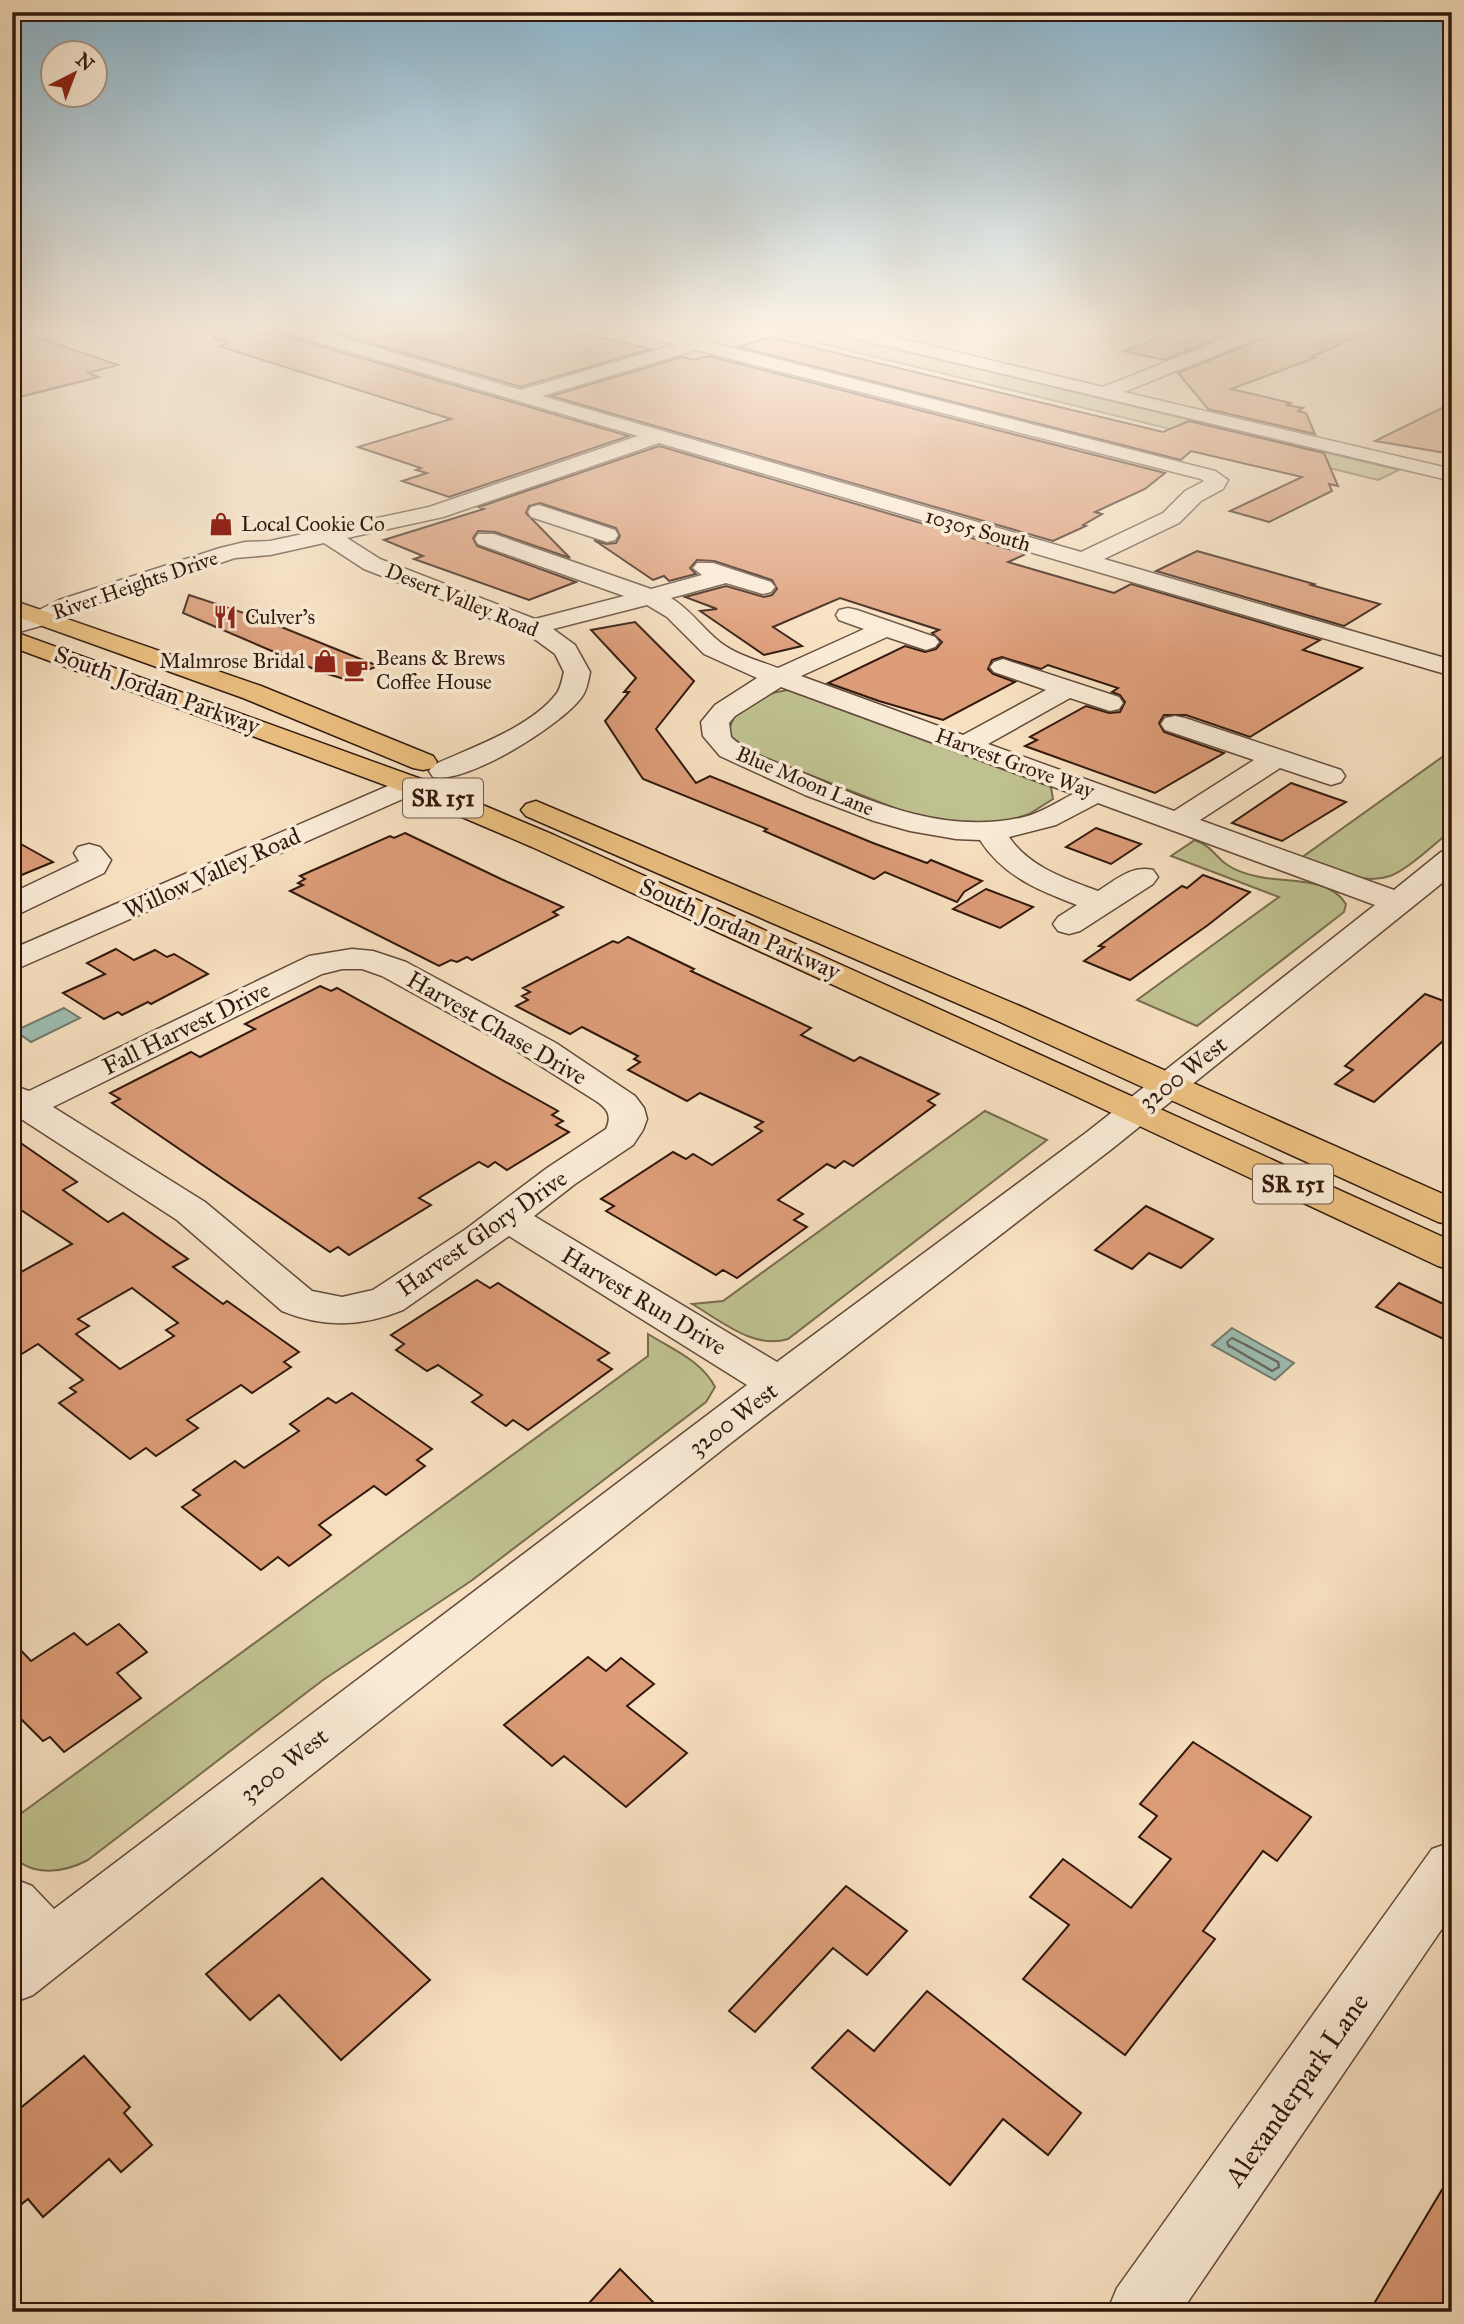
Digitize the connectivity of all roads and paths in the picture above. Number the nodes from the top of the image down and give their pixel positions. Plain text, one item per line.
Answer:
1 (646, 440) edge
2 (674, 440) edge
3 (1065, 440) edge
4 (1305, 440) edge
5 (1452, 475) edge
6 (539, 512) dead end
7 (580, 526) junction
8 (607, 535) dead end
9 (329, 536) junction
10 (486, 539) dead end
11 (516, 549) junction
12 (1083, 560) junction
13 (686, 561) dead end
14 (727, 575) junction
15 (763, 587) dead end
16 (650, 597) junction
17 (12, 607) edge
18 (849, 615) dead end
19 (42, 618) junction
20 (12, 627) edge
21 (534, 627) junction
22 (887, 628) junction
23 (12, 638) edge
24 (926, 642) dead end
25 (1003, 667) dead end
26 (1452, 668) edge
27 (779, 678) junction
28 (1068, 689) junction
29 (1110, 702) dead end
30 (1175, 724) dead end
31 (965, 745) junction
32 (1276, 758) junction
33 (443, 771) junction
34 (1331, 776) dead end
35 (411, 785) junction
36 (1095, 793) junction
37 (1177, 822) junction
38 (990, 831) junction
39 (89, 853) dead end
40 (1452, 859) edge
41 (1142, 877) dead end
42 (1397, 902) junction
43 (1101, 903) junction
44 (12, 905) edge
45 (1069, 925) dead end
46 (347, 958) joint
47 (12, 961) edge
48 (1168, 1084) junction
49 (20, 1101) edge
50 (1135, 1110) junction
51 (628, 1124) joint
52 (1452, 1213) edge
53 (508, 1218) junction
54 (1452, 1257) edge
55 (779, 1384) junction
56 (1452, 1867) edge
57 (12, 1904) edge
58 (32, 1961) edge
59 (1141, 2312) edge

1 - 9 street, River Heights Drive
2 - 12 street, 10305 South
3 - 12 street
4 - 5 street
6 - 7 street
7 - 8 street
7 - 11 street
9 - 19 street, River Heights Drive
9 - 21 street, Desert Valley Road
10 - 11 street, Harvest Grove Way
11 - 16 street, Harvest Grove Way
12 - 26 street, 10305 South
13 - 14 street
14 - 15 street
14 - 16 street
16 - 21 street
16 - 27 street, Harvest Grove Way
17 - 19 main road, South Jordan Parkway / SR 151
18 - 22 street
19 - 20 street, River Heights Drive
19 - 33 main road, South Jordan Parkway / SR 151
21 - 33 street, Desert Valley Road
22 - 24 street
22 - 27 street
23 - 35 main road, South Jordan Parkway / SR 151
25 - 28 street
27 - 31 street, Harvest Grove Way
27 - 38 street, Blue Moon Lane
28 - 29 street
28 - 31 street
30 - 32 street
31 - 36 street, Harvest Grove Way
32 - 34 street
32 - 37 street
33 - 48 main road, South Jordan Parkway / SR 151
35 - 47 street, Willow Valley Road
35 - 50 main road, South Jordan Parkway / SR 151
36 - 37 street, Harvest Grove Way
36 - 38 street
37 - 42 street, Harvest Grove Way
38 - 43 street
39 - 44 street
40 - 42 street, 3200 West
41 - 43 street
42 - 48 street, 3200 West
43 - 45 street
46 - 49 street, Fall Harvest Drive
46 - 51 street, Harvest Chase Drive
48 - 50 street, 3200 West
48 - 52 main road, South Jordan Parkway / SR 151
49 - 53 street, Harvest Glory Drive
50 - 54 main road, South Jordan Parkway / SR 151
50 - 55 street, 3200 West
51 - 53 street, Harvest Glory Drive
53 - 55 street, Harvest Run Drive
55 - 58 street, 3200 West
56 - 59 street, Alexanderpark Lane
57 - 58 street

